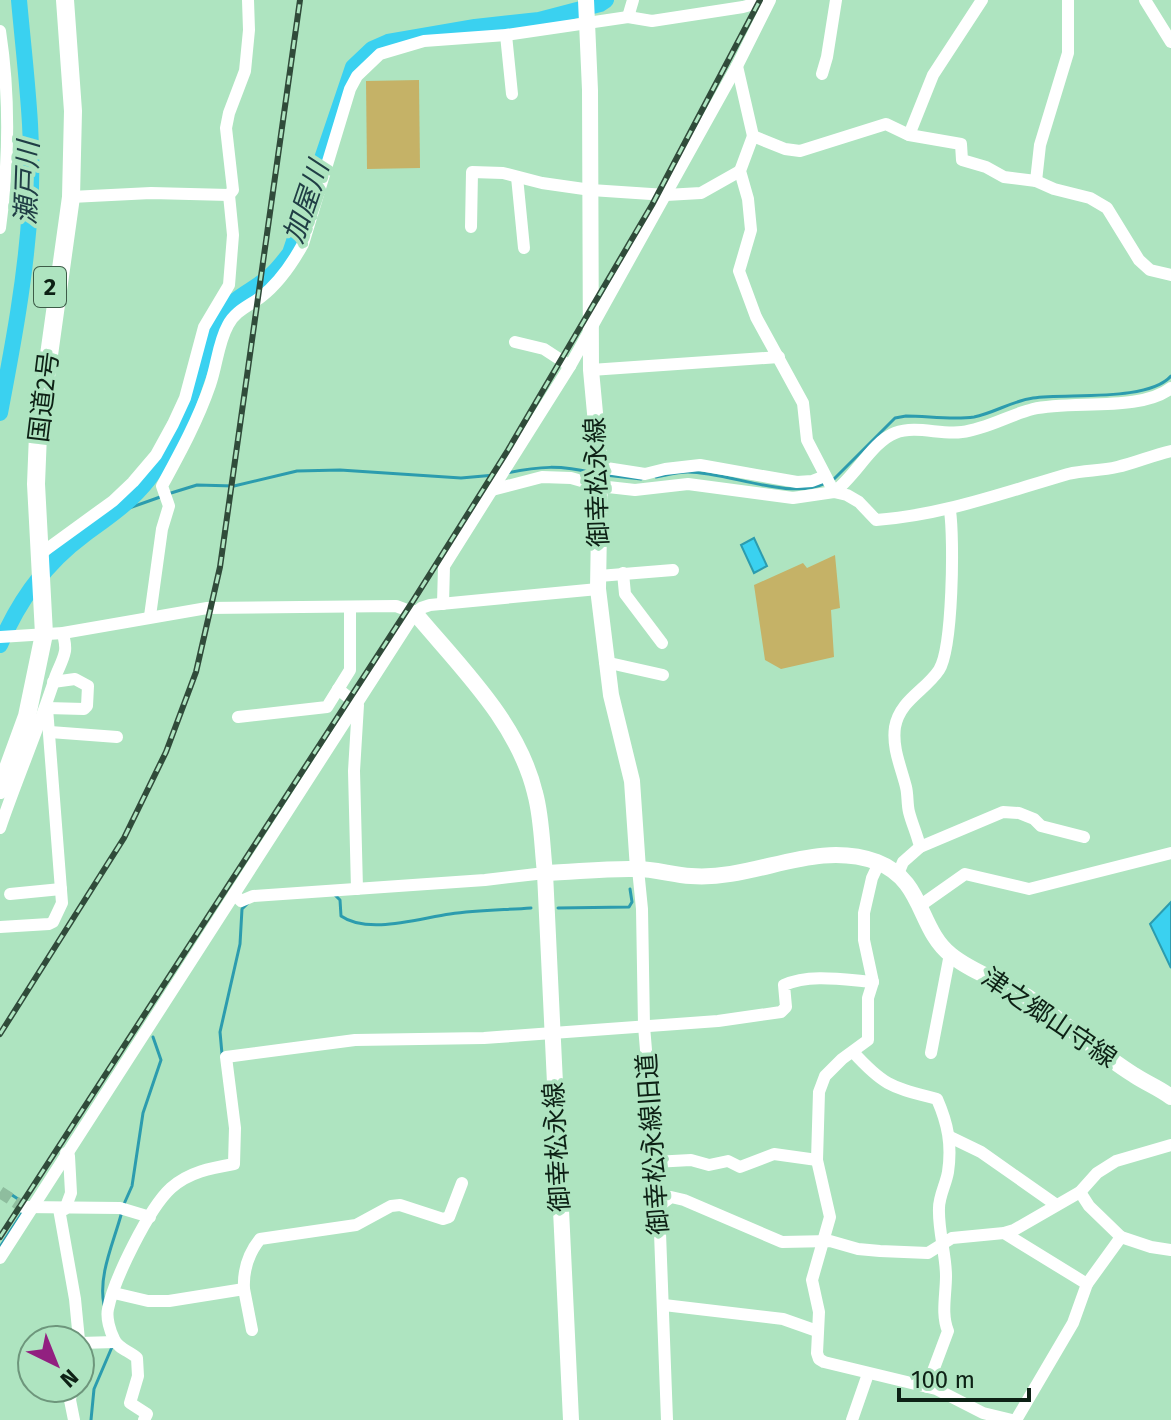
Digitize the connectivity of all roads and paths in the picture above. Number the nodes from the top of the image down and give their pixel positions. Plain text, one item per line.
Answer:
1 (56, 0) edge
2 (65, 0) edge
3 (248, 0) edge
4 (633, 0) edge
5 (706, 0) edge
6 (770, 0) edge
7 (836, 0) edge
8 (982, 0) edge
9 (1068, 0) edge
10 (1145, 0) edge
11 (745, 4) edge
12 (587, 10) edge
13 (715, 12) junction
14 (628, 17) junction
15 (0, 31) edge
16 (506, 35) junction
17 (1171, 42) edge
18 (737, 66) junction
19 (822, 74) dead end
20 (512, 94) dead end
21 (909, 135) junction
22 (753, 136) junction
23 (740, 171) junction
24 (517, 177) junction
25 (1036, 181) junction
26 (591, 190) junction
27 (229, 195) junction
28 (666, 195) junction
29 (71, 197) junction
30 (471, 227) dead end
31 (0, 228) edge
32 (524, 248) dead end
33 (1171, 275) edge
34 (590, 328) junction
35 (515, 342) dead end
36 (779, 357) junction
37 (194, 364) junction
38 (570, 366) junction
39 (213, 370) junction
40 (591, 370) junction
41 (1171, 388) edge
42 (1171, 451) edge
43 (599, 476) junction
44 (753, 476) junction
45 (825, 476) junction
46 (496, 485) junction
47 (751, 492) junction
48 (834, 492) junction
49 (950, 511) junction
50 (36, 564) junction
51 (673, 570) dead end
52 (623, 573) junction
53 (598, 582) junction
54 (443, 604) junction
55 (350, 609) junction
56 (415, 613) junction
57 (150, 616) junction
58 (63, 633) junction
59 (22, 636) edge
60 (662, 643) dead end
61 (605, 662) junction
62 (663, 675) dead end
63 (53, 682) junction
64 (338, 689) junction
65 (355, 702) junction
66 (47, 708) junction
67 (238, 717) dead end
68 (28, 732) junction
69 (50, 732) junction
70 (117, 737) dead end
71 (0, 757) edge
72 (0, 790) edge
73 (0, 828) edge
74 (1084, 837) dead end
75 (920, 847) junction
76 (1171, 853) edge
77 (879, 863) junction
78 (638, 869) junction
79 (545, 873) junction
80 (898, 874) junction
81 (61, 889) junction
82 (357, 889) junction
83 (10, 894) dead end
84 (234, 894) junction
85 (921, 905) junction
86 (0, 927) edge
87 (950, 954) junction
88 (873, 982) junction
89 (644, 1026) junction
90 (551, 1032) junction
91 (853, 1052) junction
92 (931, 1053) dead end
93 (1171, 1097) edge
94 (950, 1137) junction
95 (1171, 1145) edge
96 (66, 1153) junction
97 (817, 1160) junction
98 (654, 1162) junction
99 (462, 1183) dead end
100 (1080, 1192) junction
101 (1055, 1204) junction
102 (659, 1206) junction
103 (28, 1208) junction
104 (62, 1209) junction
105 (150, 1217) junction
106 (1004, 1233) junction
107 (1121, 1237) junction
108 (823, 1241) junction
109 (941, 1244) junction
110 (1171, 1250) edge
111 (0, 1258) edge
112 (1087, 1284) junction
113 (244, 1289) junction
114 (114, 1293) junction
115 (664, 1305) junction
116 (77, 1324) edge
117 (252, 1330) dead end
118 (817, 1331) junction
119 (96, 1342) edge
120 (111, 1342) junction
121 (868, 1374) junction
122 (927, 1387) junction
123 (982, 1416) edge
124 (144, 1420) edge
125 (571, 1420) edge
126 (667, 1420) edge
127 (852, 1420) edge
128 (1014, 1420) edge

1 - 50 highway, 国道2号 / 2
2 - 29 highway, 国道2号 / 2
3 - 27 street
4 - 14 street
5 - 13 street
6 - 11 street
6 - 18 street
7 - 19 street
8 - 21 street
9 - 25 street
10 - 17 street
11 - 13 street
12 - 14 street
12 - 16 street
12 - 26 main road, 御幸松永線
13 - 14 street
15 - 31 street
16 - 20 street
16 - 39 street
18 - 22 street
18 - 28 street
21 - 22 street
21 - 25 street
22 - 23 street
23 - 28 street
23 - 36 street
24 - 26 street
24 - 30 street
24 - 32 street
25 - 33 street
26 - 28 street
26 - 34 main road, 御幸松永線
27 - 29 street
27 - 37 street
28 - 34 street
29 - 50 highway, 国道2号 / 2
34 - 38 street
34 - 40 main road, 御幸松永線
35 - 38 street
36 - 40 street
36 - 45 street
37 - 39 street
37 - 50 street
38 - 46 street
39 - 57 street
40 - 43 main road, 御幸松永線
41 - 48 street
42 - 49 street
43 - 44 street
43 - 46 street
43 - 47 street
43 - 53 main road, 御幸松永線
44 - 45 street
44 - 47 street
45 - 48 street
46 - 54 street
47 - 48 street
48 - 49 street
49 - 75 street
50 - 59 highway, 国道2号 / 2
51 - 52 street
52 - 53 street
52 - 60 street
53 - 54 street
53 - 61 main road, 御幸松永線
54 - 56 street
55 - 56 street
55 - 57 street
55 - 64 street
56 - 65 street
56 - 79 main road, 御幸松永線
57 - 58 street
58 - 59 street
58 - 63 street
59 - 68 highway, 国道2号 / 2
59 - 71 highway, 国道2号 / 2
61 - 62 street
61 - 78 main road, 御幸松永線
63 - 66 street
63 - 66 street
64 - 65 street
64 - 67 street
65 - 82 street
65 - 84 street
66 - 68 street
66 - 69 street
68 - 72 highway, 国道2号 / 2
68 - 73 street
69 - 70 street
69 - 81 street
74 - 75 street
75 - 80 street
76 - 85 street
77 - 78 main road, 津之郷山守線
77 - 80 main road, 津之郷山守線
77 - 88 street
78 - 79 main road
78 - 89 street, 御幸松永線旧道
79 - 82 street
79 - 90 main road, 御幸松永線
80 - 85 main road, 津之郷山守線
81 - 83 street
81 - 86 street
82 - 84 street
84 - 96 street
85 - 87 main road, 津之郷山守線
87 - 92 street
87 - 93 main road, 津之郷山守線
88 - 89 street
88 - 91 street
89 - 90 street
89 - 98 street, 御幸松永線旧道
90 - 105 street
90 - 125 main road, 御幸松永線
91 - 94 street
91 - 97 street
94 - 101 street
94 - 109 street
95 - 100 street
96 - 103 street
96 - 104 street
97 - 98 street
97 - 108 street
98 - 102 street, 御幸松永線旧道
99 - 113 street
100 - 101 street
100 - 107 street
101 - 106 street
102 - 108 street
102 - 115 street, 御幸松永線旧道
103 - 104 street
103 - 111 street
104 - 105 street
104 - 116 street
105 - 114 street
106 - 109 street
106 - 112 street
107 - 110 street
107 - 112 street
108 - 109 street
108 - 118 street
109 - 122 street
112 - 128 street
113 - 114 street
113 - 117 street
114 - 120 street
115 - 118 street
115 - 126 street, 御幸松永線旧道
118 - 121 street
119 - 120 street
120 - 124 street
121 - 122 street
121 - 127 street
122 - 123 street
123 - 128 street

